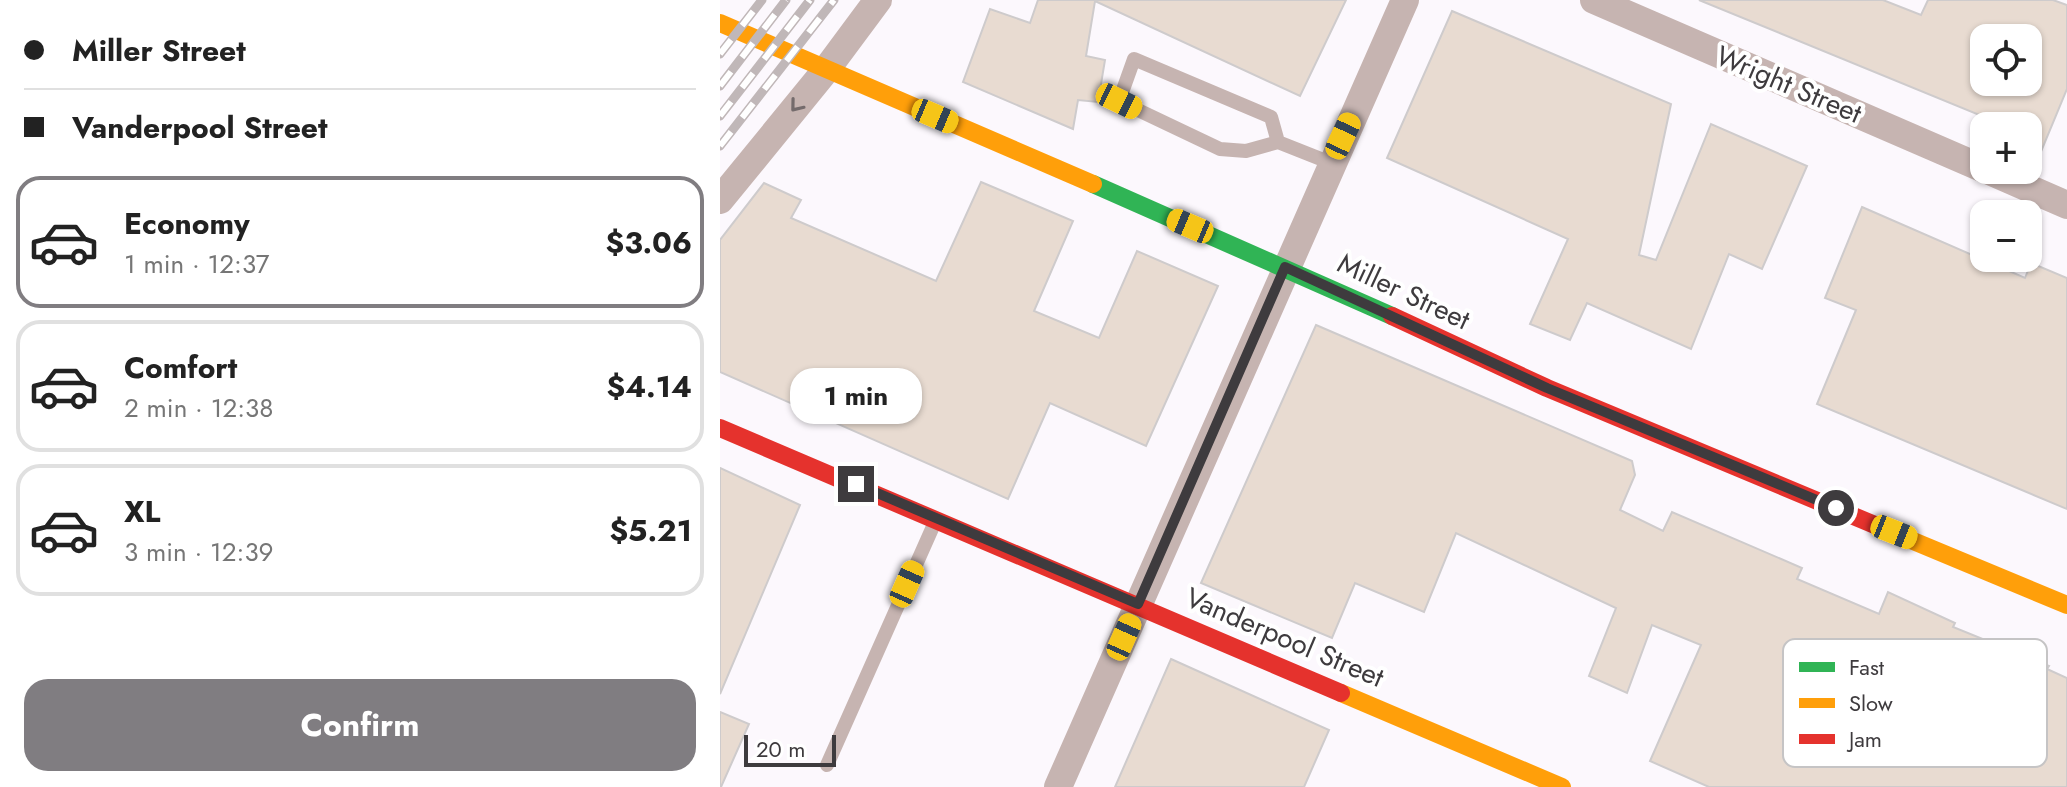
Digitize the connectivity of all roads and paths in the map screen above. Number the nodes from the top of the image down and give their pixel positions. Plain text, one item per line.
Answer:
1 (878, 0) edge
2 (1405, 0) edge
3 (1594, 0) edge
4 (720, 23) edge
5 (826, 70) junction
6 (1278, 142) junction
7 (1970, 162) edge
8 (1331, 163) junction
9 (2020, 184) edge
10 (720, 200) edge
11 (2067, 205) edge
12 (1285, 267) junction
13 (720, 428) edge
14 (937, 518) junction
15 (1138, 604) junction
16 (2067, 605) edge
17 (827, 765) dead end
18 (1058, 787) edge
19 (1562, 787) edge

1 - 5 street
2 - 8 street
3 - 7 street, Wright Street
4 - 5 street, Miller Street
5 -> 10 street
5 - 12 street, Miller Street
6 - 6 lane
6 - 8 lane
8 - 12 street
9 - 11 street, Wright Street
12 - 15 street
12 - 16 street, Miller Street
13 - 14 street, Vanderpool Street
14 - 15 street, Vanderpool Street
14 - 17 lane
15 - 18 street
15 - 19 street, Vanderpool Street

